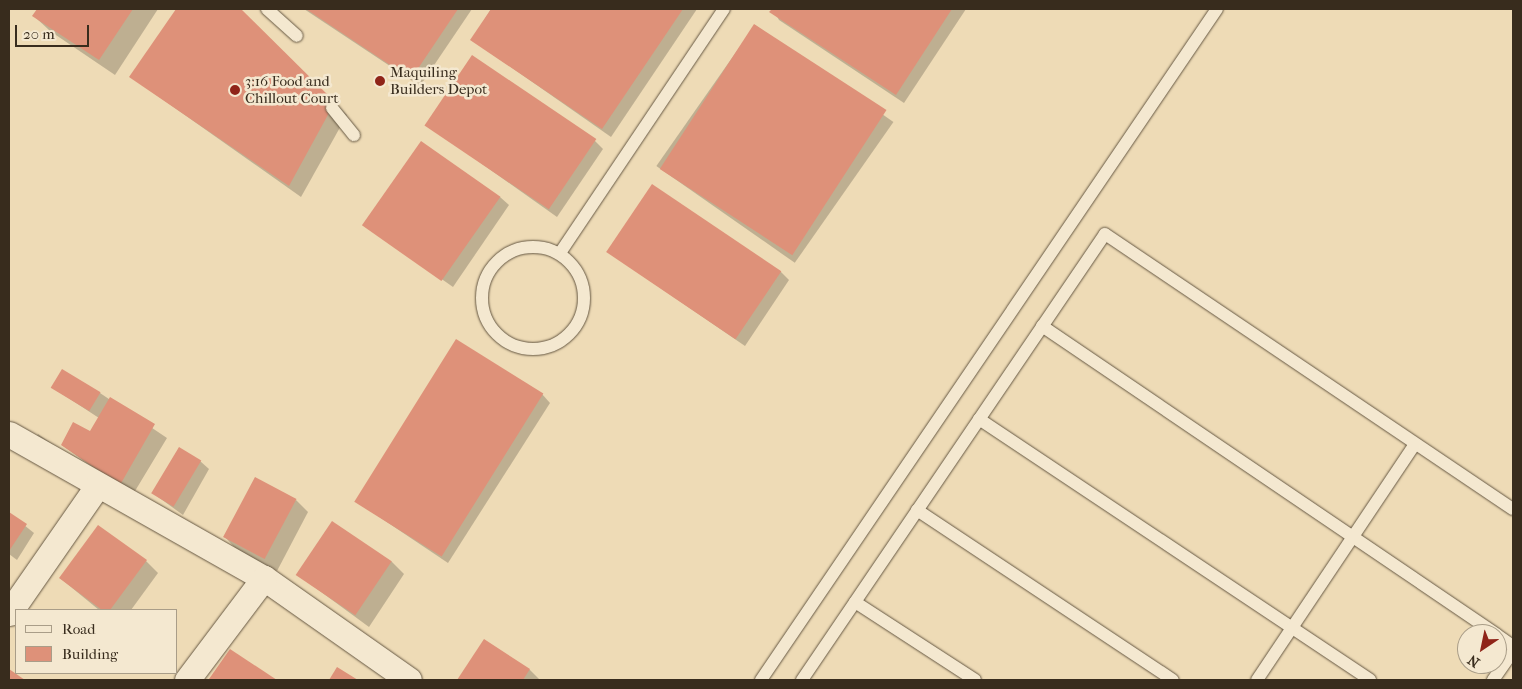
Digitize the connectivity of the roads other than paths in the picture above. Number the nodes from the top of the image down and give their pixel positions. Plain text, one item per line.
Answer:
1 (267, 9) edge
2 (724, 9) edge
3 (1218, 9) edge
4 (296, 36) dead end
5 (332, 108) dead end
6 (354, 135) dead end
7 (560, 253) junction
8 (1042, 326) junction
9 (979, 419) junction
10 (9, 434) edge
11 (1415, 444) junction
12 (98, 485) junction
13 (1513, 509) edge
14 (917, 510) junction
15 (1353, 537) junction
16 (264, 578) junction
17 (855, 602) junction
18 (9, 613) edge
19 (1481, 624) edge
20 (1293, 626) junction
21 (1513, 651) edge
22 (187, 680) edge
23 (409, 680) edge
24 (761, 680) edge
25 (802, 680) edge
26 (975, 680) edge
27 (1173, 680) edge
28 (1257, 680) edge
29 (1370, 680) edge
30 (1493, 680) edge

1 - 4 lane
2 - 7 lane
3 - 24 lane
5 - 6 lane
7 - 7 lane
8 - 9 lane
8 - 11 lane
8 - 15 lane
9 - 14 lane
9 - 20 lane
10 - 12 street
11 - 13 lane
11 - 15 lane
12 - 16 street
12 - 18 street
14 - 17 lane
14 - 27 lane
15 - 19 lane
15 - 20 lane
16 - 22 street
16 - 23 street
17 - 25 lane
17 - 26 lane
20 - 28 lane
20 - 29 lane
21 - 30 lane

